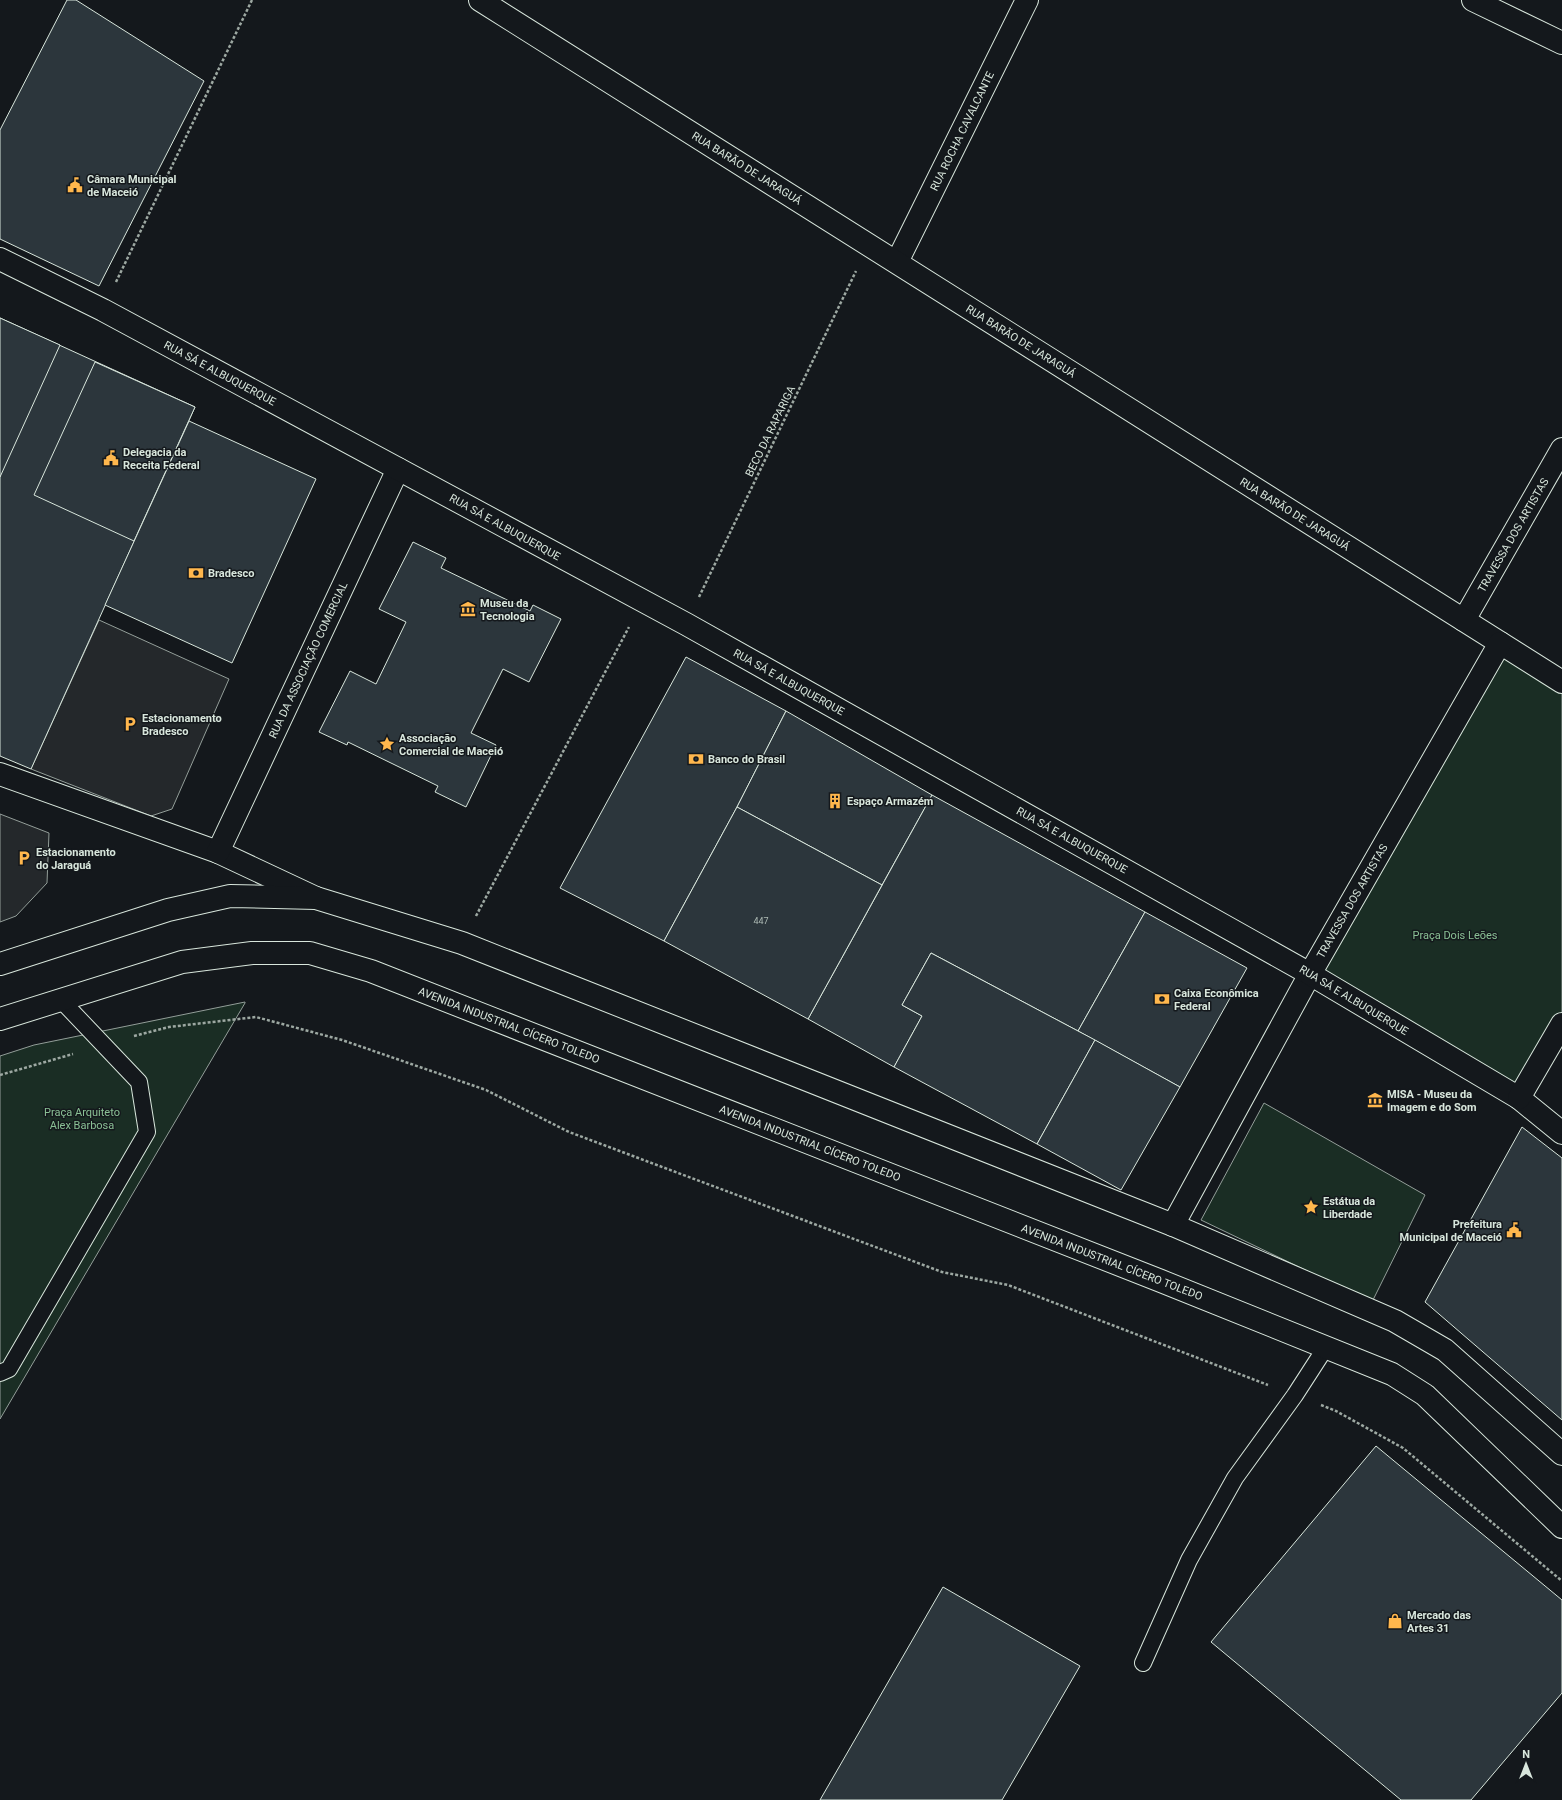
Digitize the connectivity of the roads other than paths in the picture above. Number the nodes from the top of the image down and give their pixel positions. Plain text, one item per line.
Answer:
1 (480, 0) edge
2 (1027, 0) edge
3 (1473, 0) edge
4 (1562, 43) edge
5 (0, 260) edge
6 (897, 262) junction
7 (1562, 449) edge
8 (398, 468) junction
9 (1464, 620) junction
10 (1500, 643) junction
11 (1562, 682) edge
12 (0, 774) edge
13 (218, 852) junction
14 (316, 898) junction
15 (0, 964) edge
16 (1310, 974) junction
17 (60, 1000) junction
18 (0, 1019) edge
19 (1562, 1024) edge
20 (1519, 1098) junction
21 (1562, 1133) edge
22 (1173, 1225) junction
23 (1326, 1347) junction
24 (0, 1373) edge
25 (1562, 1454) edge
26 (1562, 1527) edge
27 (1143, 1663) dead end

1 - 6 street, RUA BARÃO DE JARAGUÁ
2 - 6 street, RUA ROCHA CAVALCANTE
3 - 4 street
5 - 8 street, RUA SÁ E ALBUQUERQUE
6 - 9 street, RUA BARÃO DE JARAGUÁ
7 - 9 street, TRAVESSA DOS ARTISTAS
8 - 13 street, RUA DA ASSOCIAÇÃO COMERCIAL
8 - 16 street, RUA SÁ E ALBUQUERQUE
9 - 10 street, RUA BARÃO DE JARAGUÁ
10 - 11 street, RUA BARÃO DE JARAGUÁ
10 - 16 street, TRAVESSA DOS ARTISTAS
12 - 13 street
13 - 14 street
14 - 15 street
14 - 22 street
16 - 20 street, RUA SÁ E ALBUQUERQUE
16 - 22 street, TRAVESSA DOS ARTISTAS
17 - 18 street, AVENIDA INDUSTRIAL CÍCERO TOLEDO
17 - 23 street, AVENIDA INDUSTRIAL CÍCERO TOLEDO
17 - 24 lane
19 - 20 street
20 - 21 street, RUA SÁ E ALBUQUERQUE
22 - 25 street
23 - 26 street, AVENIDA INDUSTRIAL CÍCERO TOLEDO
23 - 27 lane

